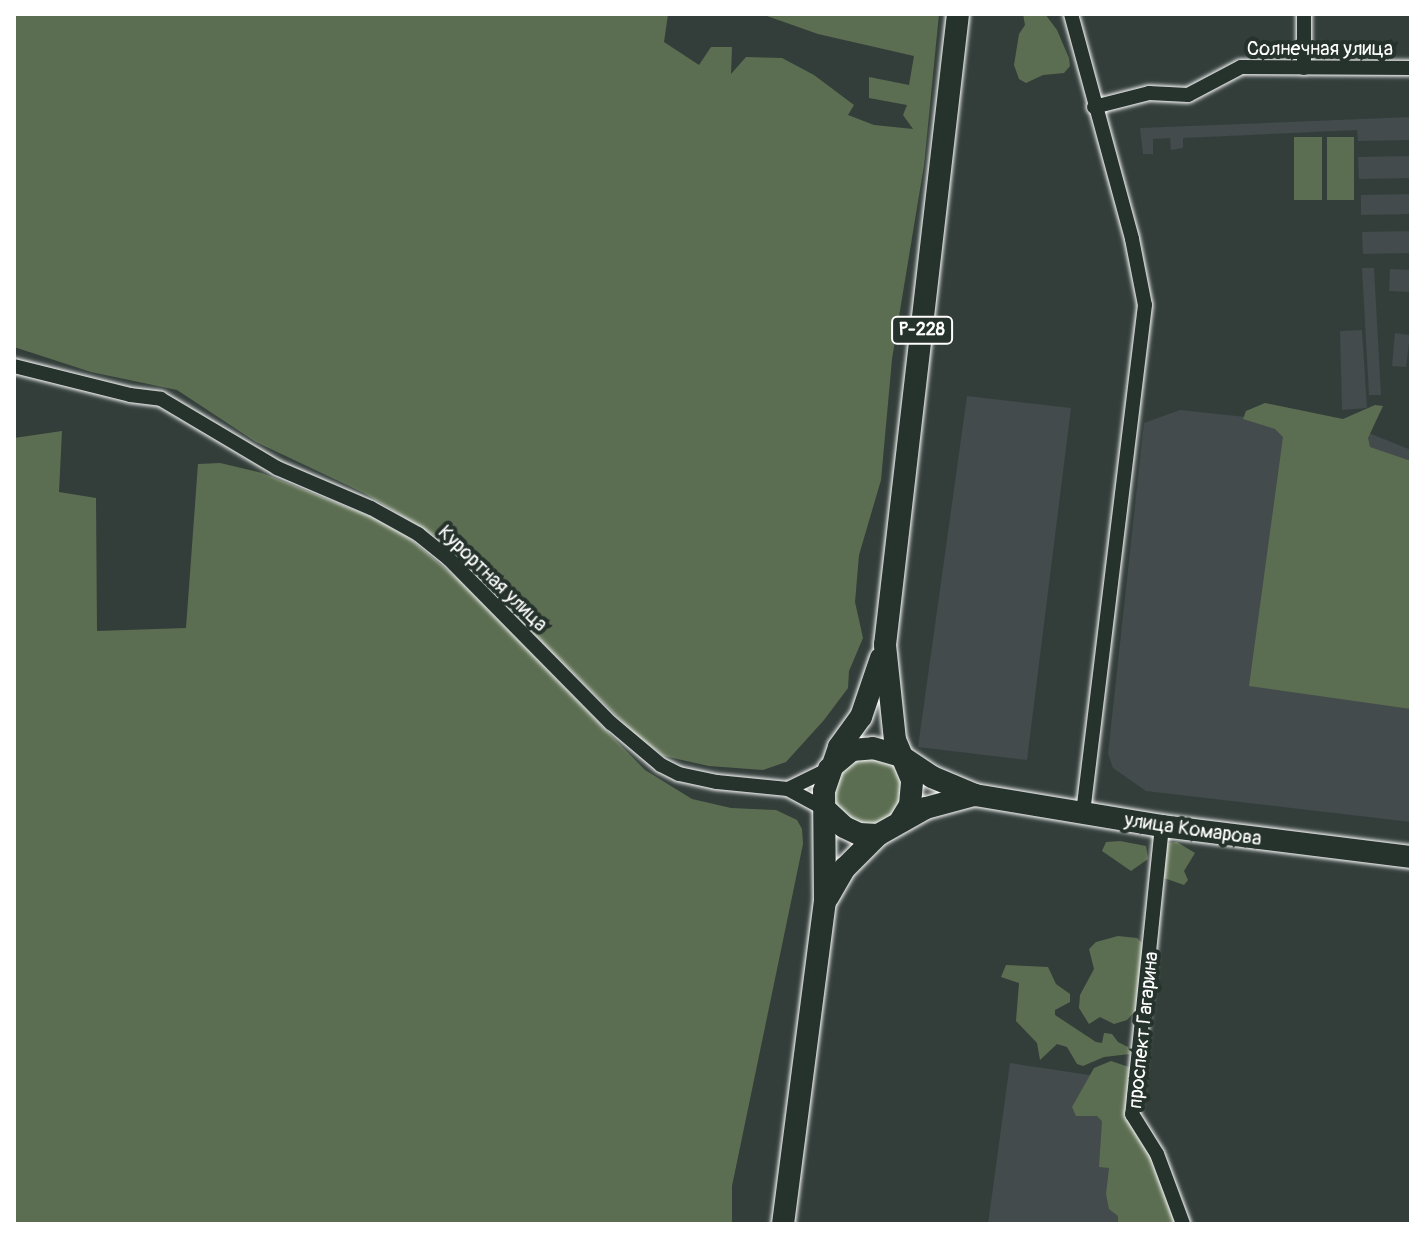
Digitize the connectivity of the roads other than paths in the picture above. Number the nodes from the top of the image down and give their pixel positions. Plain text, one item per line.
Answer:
1 (958, 14) edge
2 (1071, 14) edge
3 (1304, 14) edge
4 (1304, 68) junction
5 (1411, 68) edge
6 (1094, 107) junction
7 (14, 366) edge
8 (885, 645) junction
9 (901, 756) junction
10 (829, 769) junction
11 (788, 789) junction
12 (975, 795) junction
13 (825, 809) junction
14 (1083, 813) junction
15 (901, 820) junction
16 (1162, 826) junction
17 (878, 835) junction
18 (1411, 857) edge
19 (825, 902) junction
20 (783, 1224) edge
21 (1183, 1224) edge

1 - 8 main road, Р-228
2 - 6 street
3 - 4 street
4 - 5 street, Солнечная улица
4 - 6 street, Солнечная улица
6 - 14 street
7 - 11 street, Курортная улица
8 - 9 main road, Р-228
8 - 10 main road, Р-228
9 - 10 main road
9 - 12 main road
9 - 15 main road, Р-228
10 - 11 street
10 - 13 main road, Р-228
11 - 13 street, Курортная улица
12 - 14 main road, улица Комарова
12 - 15 main road
13 - 17 main road
13 - 19 main road
14 - 16 main road, улица Комарова
15 - 17 main road
16 - 18 main road, улица Комарова
16 - 21 street, проспект Гагарина
17 - 19 main road
19 - 20 main road

